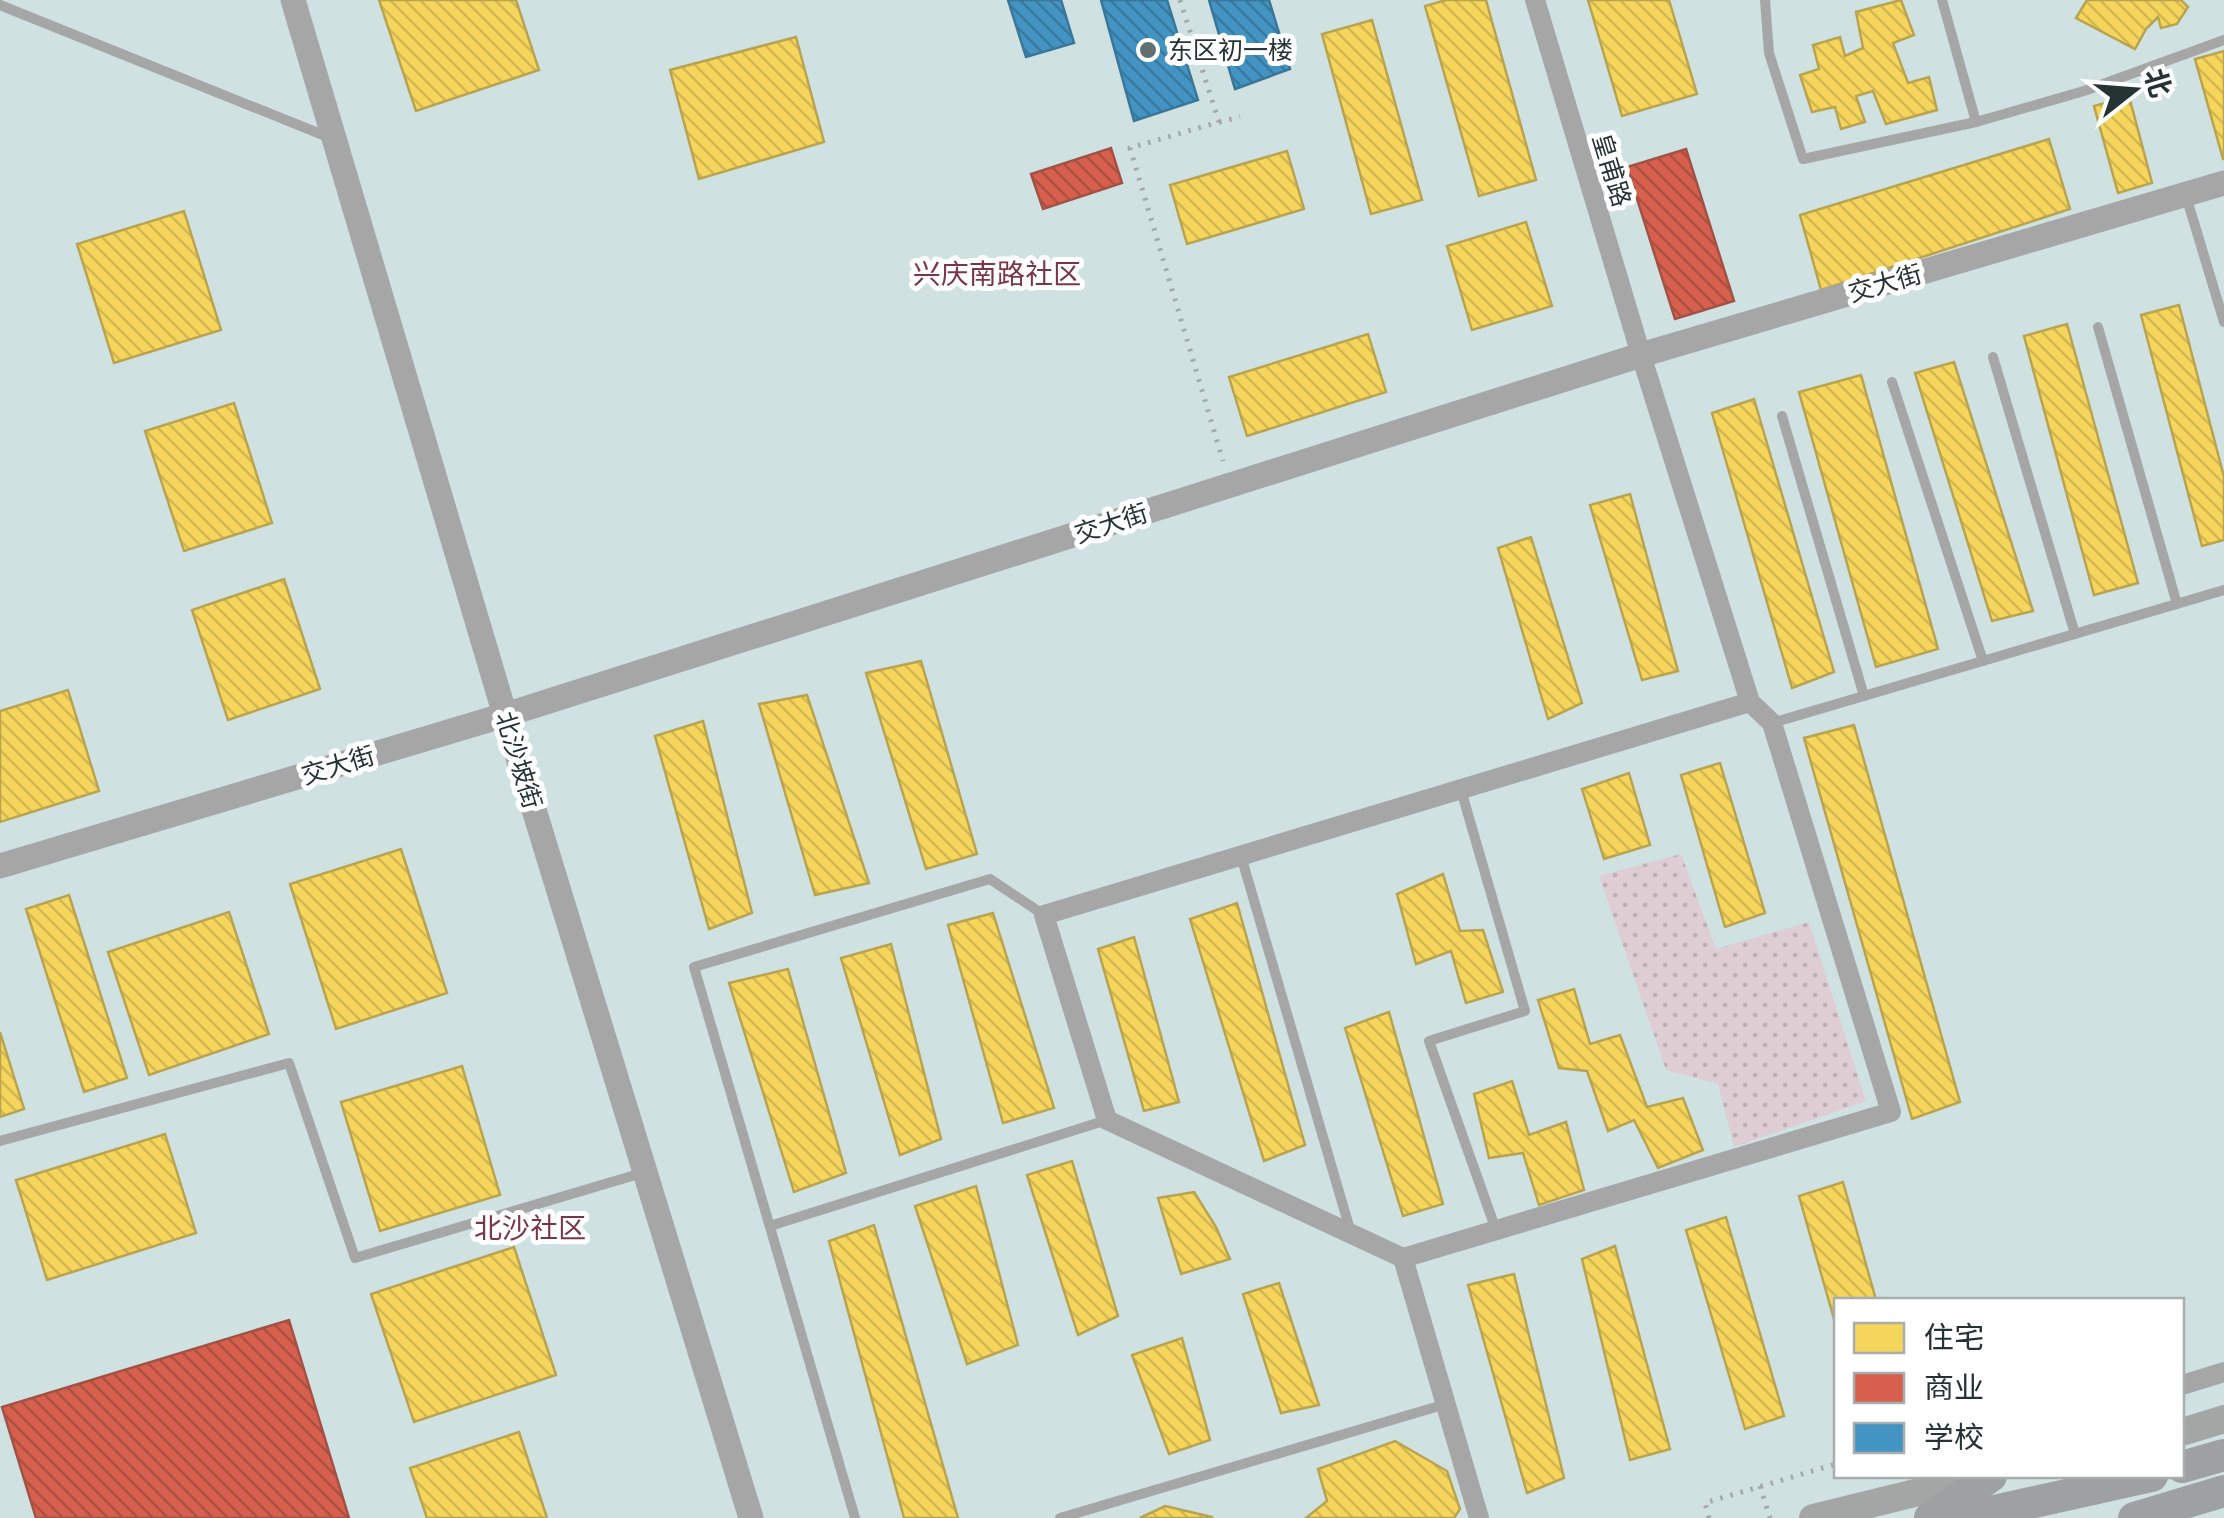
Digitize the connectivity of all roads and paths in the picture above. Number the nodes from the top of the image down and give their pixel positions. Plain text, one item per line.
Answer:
1 (293, 0) edge
2 (1180, 0) edge
3 (1535, 0) edge
4 (1766, 0) edge
5 (1942, 0) edge
6 (0, 5) edge
7 (2224, 40) edge
8 (1240, 117) dead end
9 (1218, 122) junction
10 (1976, 122) junction
11 (334, 140) junction
12 (2224, 183) edge
13 (2186, 194) junction
14 (2224, 322) edge
15 (2098, 327) dead end
16 (1641, 354) junction
17 (1993, 357) dead end
18 (1892, 382) dead end
19 (1782, 416) dead end
20 (1230, 485) junction
21 (2224, 590) edge
22 (2177, 604) junction
23 (2074, 634) junction
24 (1983, 661) junction
25 (1864, 696) junction
26 (1750, 702) junction
27 (505, 715) junction
28 (1772, 724) junction
29 (1462, 790) junction
30 (1241, 855) junction
31 (0, 866) edge
32 (1044, 915) junction
33 (1107, 1120) junction
34 (0, 1141) edge
35 (646, 1172) junction
36 (770, 1226) junction
37 (1496, 1230) junction
38 (1352, 1234) junction
39 (1403, 1258) junction
40 (2224, 1372) edge
41 (2184, 1384) edge
42 (1446, 1404) junction
43 (2224, 1419) edge
44 (2184, 1431) edge
45 (2224, 1455) edge
46 (1834, 1465) edge
47 (2184, 1466) edge
48 (1927, 1478) edge
49 (1979, 1478) edge
50 (1985, 1478) edge
51 (2142, 1478) edge
52 (1760, 1486) junction
53 (2224, 1491) edge
54 (1875, 1502) junction
55 (751, 1518) edge
56 (855, 1518) edge
57 (1060, 1518) edge
58 (1478, 1518) edge
59 (1709, 1518) edge
60 (1770, 1518) edge
61 (1812, 1518) edge
62 (1930, 1518) edge
63 (1962, 1518) edge
64 (2134, 1518) edge

1 - 11 street, 北沙坡街
2 - 9 path
3 - 16 street, 皇甫路
4 - 10 lane
5 - 10 lane
6 - 11 lane
7 - 10 lane
8 - 9 path
9 - 20 path
11 - 27 street, 北沙坡街
12 - 13 street, 交大街
13 - 14 lane
13 - 16 street, 交大街
15 - 22 lane
16 - 20 street, 交大街
16 - 26 street, 皇甫路
17 - 23 lane
18 - 24 lane
19 - 25 lane
20 - 27 street, 交大街
21 - 22 lane
22 - 23 lane
23 - 24 lane
24 - 25 lane
25 - 28 lane
26 - 28 street
26 - 29 street
27 - 31 street, 交大街
27 - 35 street, 北沙坡街
28 - 37 street
29 - 30 street
29 - 37 lane
30 - 32 street
30 - 38 lane
32 - 33 street
32 - 36 lane
33 - 36 lane
33 - 38 street
34 - 35 lane
35 - 55 street, 北沙坡街
36 - 56 lane
37 - 39 street
38 - 39 street
39 - 42 street
40 - 41 street
42 - 57 lane
42 - 58 street
43 - 44 main road
45 - 47 highway
46 - 52 path
48 - 54 street
49 - 54 main road
50 - 62 highway
51 - 63 highway
52 - 59 path
52 - 60 path
53 - 64 highway
54 - 61 main road

